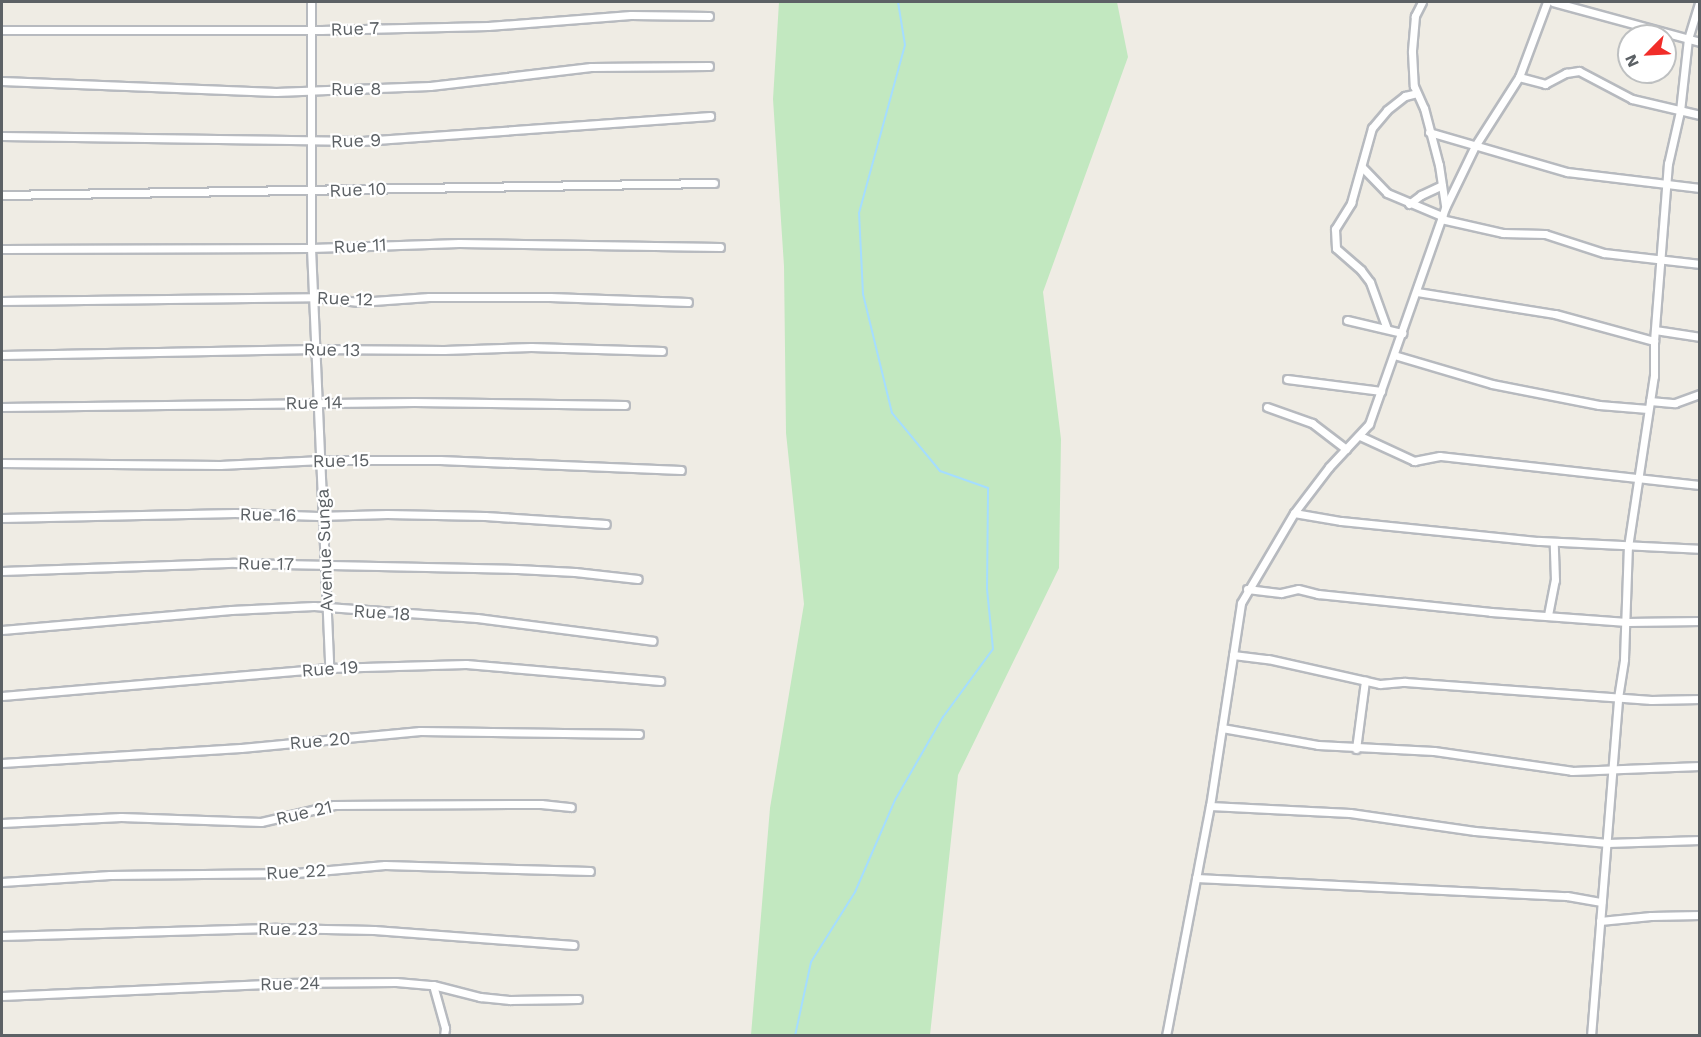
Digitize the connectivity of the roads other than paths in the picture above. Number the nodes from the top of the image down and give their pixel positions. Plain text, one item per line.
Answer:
1 (311, 2) edge
2 (1422, 2) edge
3 (1547, 2) edge
4 (1553, 2) edge
5 (1699, 2) edge
6 (709, 16) dead end
7 (2, 30) edge
8 (310, 30) junction
9 (1688, 39) junction
10 (1700, 42) edge
11 (709, 66) dead end
12 (1519, 77) junction
13 (2, 81) edge
14 (312, 89) junction
15 (1417, 93) junction
16 (1680, 111) junction
17 (1700, 115) edge
18 (710, 116) dead end
19 (1429, 132) junction
20 (2, 136) edge
21 (310, 142) junction
22 (1475, 146) junction
23 (1362, 167) junction
24 (714, 183) dead end
25 (1666, 183) junction
26 (1442, 186) junction
27 (1700, 188) edge
28 (311, 192) junction
29 (2, 195) edge
30 (1409, 204) junction
31 (1445, 208) junction
32 (1441, 218) junction
33 (720, 247) dead end
34 (311, 248) junction
35 (2, 249) edge
36 (1662, 261) junction
37 (1700, 264) edge
38 (1417, 292) junction
39 (314, 297) junction
40 (2, 301) edge
41 (688, 302) dead end
42 (1347, 320) dead end
43 (1387, 329) junction
44 (1655, 330) junction
45 (1402, 333) junction
46 (1700, 337) edge
47 (1654, 341) junction
48 (315, 350) junction
49 (662, 351) dead end
50 (2, 355) edge
51 (1394, 355) junction
52 (1287, 379) dead end
53 (1381, 391) junction
54 (1700, 394) edge
55 (317, 403) junction
56 (626, 405) dead end
57 (1649, 405) junction
58 (2, 407) edge
59 (1267, 407) dead end
60 (1360, 436) junction
61 (1346, 449) junction
62 (322, 460) junction
63 (2, 463) edge
64 (681, 470) dead end
65 (1637, 478) junction
66 (1700, 485) edge
67 (1294, 513) junction
68 (324, 516) junction
69 (2, 518) edge
70 (606, 524) dead end
71 (1554, 542) junction
72 (1628, 547) junction
73 (1700, 549) edge
74 (325, 566) junction
75 (2, 571) edge
76 (638, 579) dead end
77 (1247, 589) junction
78 (327, 609) junction
79 (1548, 615) junction
80 (1700, 621) edge
81 (1627, 622) junction
82 (2, 630) edge
83 (653, 641) dead end
84 (1233, 655) junction
85 (329, 668) junction
86 (660, 681) dead end
87 (1365, 681) junction
88 (2, 696) edge
89 (1618, 698) junction
90 (1700, 699) edge
91 (1222, 728) junction
92 (639, 734) dead end
93 (1356, 749) junction
94 (2, 763) edge
95 (1700, 766) edge
96 (1613, 770) junction
97 (1210, 806) junction
98 (571, 807) dead end
99 (2, 823) edge
100 (1700, 840) edge
101 (1607, 843) junction
102 (590, 871) dead end
103 (1196, 878) junction
104 (2, 882) edge
105 (1601, 902) junction
106 (1700, 915) edge
107 (1600, 921) junction
108 (2, 936) edge
109 (573, 945) dead end
110 (433, 985) junction
111 (2, 996) edge
112 (578, 999) dead end
113 (444, 1035) edge
114 (1166, 1035) edge
115 (1591, 1035) edge

1 - 8 street, Avenue Sunga
2 - 15 street
3 - 12 street
4 - 9 street
5 - 9 street
6 - 8 street, Rue 7
7 - 8 street, Rue 7
8 - 14 street, Avenue Sunga
9 - 10 street
9 - 16 street
11 - 14 street, Rue 8
12 - 16 street
12 - 22 street
13 - 14 street, Rue 8
14 - 21 street, Avenue Sunga
15 - 19 street
15 - 23 street
16 - 17 street
16 - 25 street
18 - 21 street, Rue 9
19 - 22 street
19 - 26 street
20 - 21 street, Rue 9
21 - 28 street, Avenue Sunga
22 - 25 street
22 - 31 street
23 - 30 street
23 - 43 street
24 - 28 street, Rue 10
25 - 27 street
25 - 36 street
26 - 30 street
26 - 31 street
28 - 29 street, Rue 10
28 - 34 street, Avenue Sunga
30 - 32 street
31 - 32 street
32 - 36 street
32 - 38 street
33 - 34 street, Rue 11
34 - 35 street, Rue 11
34 - 39 street, Avenue Sunga
36 - 37 street
36 - 44 street
38 - 45 street
38 - 47 street
39 - 40 street, Rue 12
39 - 41 street, Rue 12
39 - 48 street, Avenue Sunga
42 - 43 street
43 - 45 street
44 - 46 street
44 - 47 street
45 - 51 street
47 - 57 street
48 - 49 street, Rue 13
48 - 50 street, Rue 13
48 - 55 street, Avenue Sunga
51 - 53 street
51 - 57 street
52 - 53 street
53 - 60 street
54 - 57 street
55 - 56 street, Rue 14
55 - 58 street, Rue 14
55 - 62 street, Avenue Sunga
57 - 65 street
59 - 61 street
60 - 61 street
60 - 65 street
61 - 67 street
62 - 63 street, Rue 15
62 - 64 street, Rue 15
62 - 68 street, Avenue Sunga
65 - 66 street
65 - 72 street
67 - 71 street
67 - 77 street
68 - 69 street, Rue 16
68 - 70 street, Rue 16
68 - 74 street, Avenue Sunga
71 - 72 street
71 - 79 street
72 - 73 street
72 - 81 street
74 - 75 street, Rue 17
74 - 76 street, Rue 17
74 - 78 street, Avenue Sunga
77 - 79 street
77 - 84 street
78 - 82 street, Rue 18
78 - 83 street, Rue 18
78 - 85 street, Avenue Sunga
79 - 81 street
80 - 81 street
81 - 89 street
84 - 87 street
84 - 91 street
85 - 86 street, Rue 19
85 - 88 street, Rue 19
87 - 89 street
87 - 93 street
89 - 90 street
89 - 96 street
91 - 93 street
91 - 97 street
92 - 94 street, Rue 20
93 - 96 street
95 - 96 street
96 - 101 street
97 - 101 street
97 - 103 street
98 - 99 street, Rue 21
100 - 101 street
101 - 105 street
102 - 104 street, Rue 22
103 - 105 street
103 - 114 street
105 - 107 street
106 - 107 street
107 - 115 street
108 - 109 street, Rue 23
110 - 111 street, Rue 24
110 - 112 street, Rue 24
110 - 113 street

